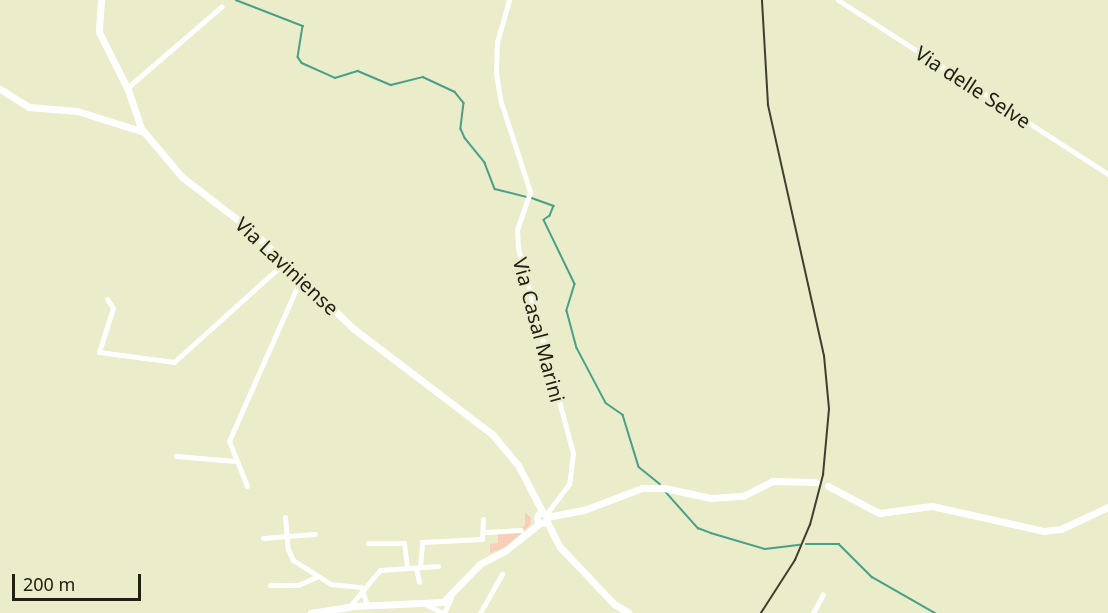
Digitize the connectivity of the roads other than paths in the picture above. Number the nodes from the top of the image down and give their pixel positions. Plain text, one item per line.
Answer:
1 (101, 0) edge
2 (509, 0) edge
3 (838, 0) edge
4 (222, 6) dead end
5 (0, 88) edge
6 (127, 88) junction
7 (142, 131) junction
8 (1108, 174) edge
9 (285, 262) junction
10 (301, 278) junction
11 (107, 299) dead end
12 (176, 456) dead end
13 (235, 461) junction
14 (816, 483) dead end
15 (247, 486) dead end
16 (828, 486) dead end
17 (1108, 507) edge
18 (285, 517) dead end
19 (483, 519) dead end
20 (541, 519) junction
21 (521, 530) dead end
22 (484, 532) junction
23 (315, 534) dead end
24 (287, 537) junction
25 (263, 538) dead end
26 (368, 543) dead end
27 (438, 566) dead end
28 (418, 567) junction
29 (407, 568) junction
30 (502, 574) dead end
31 (316, 577) junction
32 (419, 582) dead end
33 (270, 585) dead end
34 (363, 591) junction
35 (823, 594) dead end
36 (451, 597) junction
37 (425, 604) junction
38 (367, 606) junction
39 (353, 609) edge
40 (311, 613) edge
41 (444, 613) edge
42 (480, 613) edge
43 (628, 613) edge
44 (813, 613) edge

1 - 6 street
2 - 20 street, Via Casal Marini
3 - 8 street, Via delle Selve
4 - 6 street
5 - 7 street
6 - 7 street
7 - 9 street, Via Laviniense
9 - 10 street, Via Laviniense
9 - 11 street
10 - 13 street
10 - 20 street, Via Laviniense
12 - 13 street
13 - 15 street
14 - 20 street
16 - 17 street
18 - 24 street
19 - 22 street
20 - 36 street
20 - 43 street, Via Laviniense
21 - 22 street
22 - 28 street
23 - 24 street
24 - 25 street
24 - 31 street
26 - 29 street
27 - 28 street
28 - 29 street
28 - 32 street
29 - 34 street
30 - 42 street
31 - 33 street
31 - 34 street
34 - 38 street
34 - 39 street
35 - 44 street
36 - 37 street
36 - 41 street
37 - 38 street
37 - 41 street
38 - 39 street
39 - 40 street

